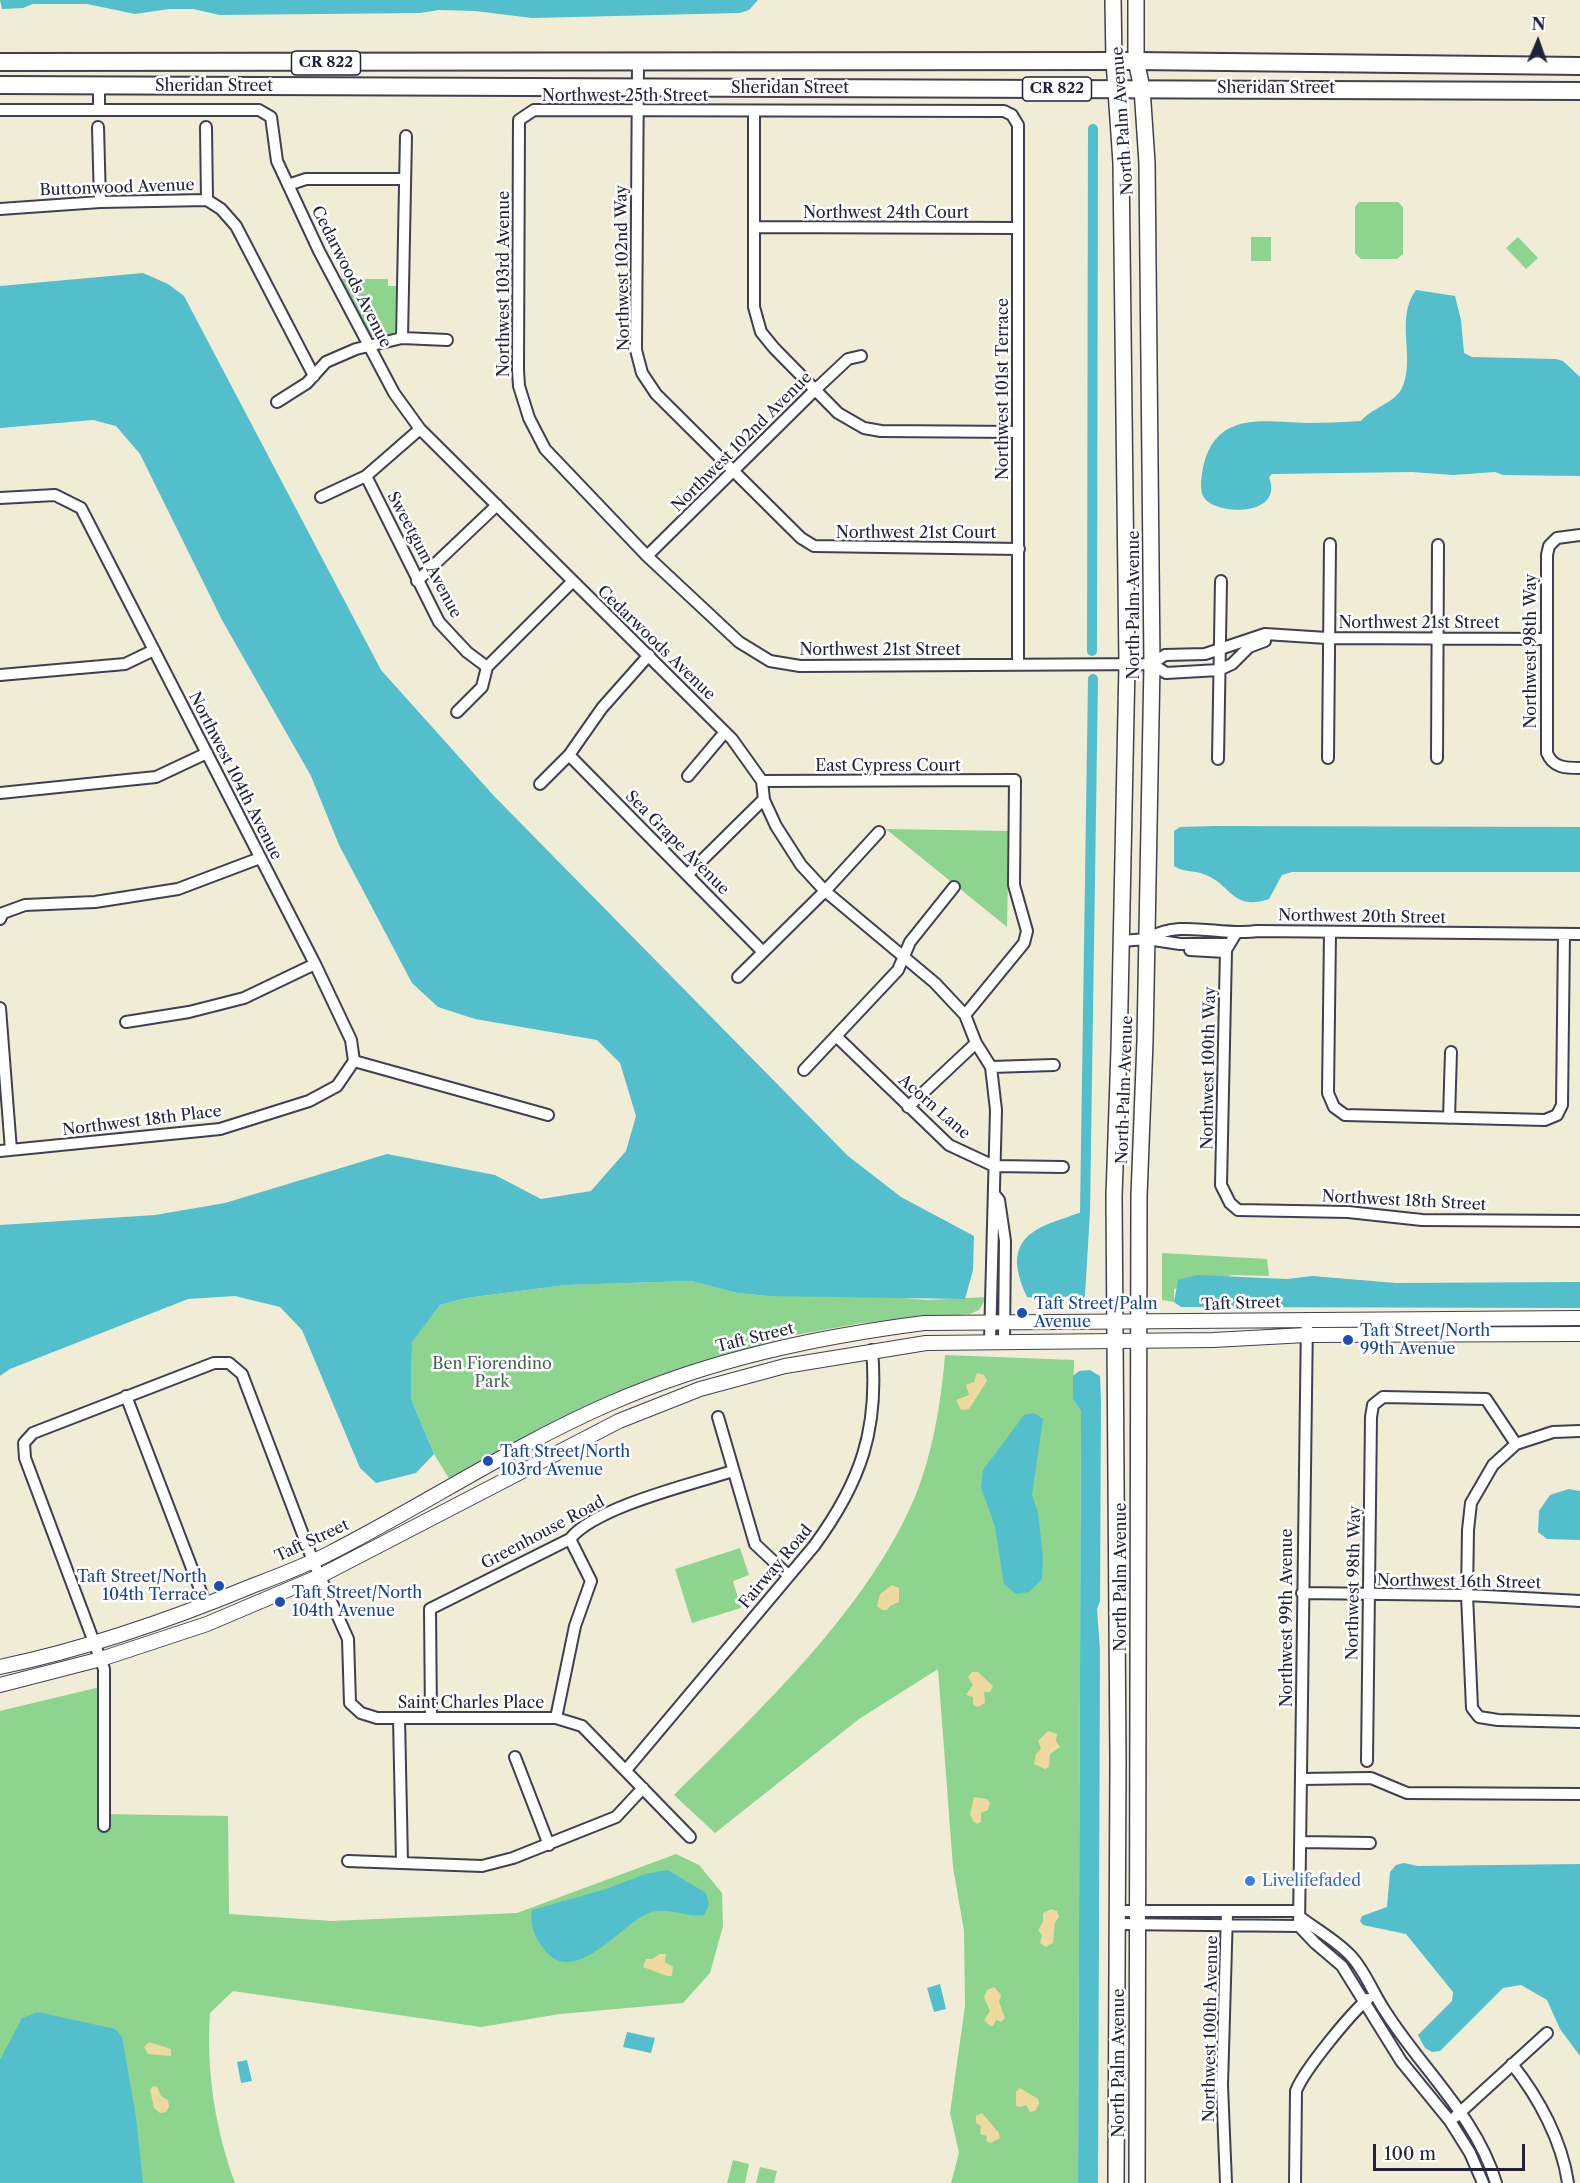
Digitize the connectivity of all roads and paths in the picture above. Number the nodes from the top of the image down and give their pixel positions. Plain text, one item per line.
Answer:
1 (1113, 0) edge
2 (1136, 0) edge
3 (1136, 61) junction
4 (0, 62) edge
5 (1114, 62) junction
6 (638, 64) junction
7 (1580, 66) edge
8 (0, 85) edge
9 (99, 86) junction
10 (637, 88) junction
11 (1142, 88) junction
12 (1116, 89) junction
13 (1580, 91) edge
14 (0, 110) edge
15 (99, 110) junction
16 (637, 111) junction
17 (754, 112) junction
18 (525, 113) joint
19 (1012, 115) joint
20 (98, 128) dead end
21 (206, 128) dead end
22 (405, 136) dead end
23 (404, 179) junction
24 (288, 184) junction
25 (207, 200) junction
26 (100, 202) junction
27 (0, 209) edge
28 (754, 227) junction
29 (1018, 228) junction
30 (402, 338) junction
31 (447, 340) dead end
32 (368, 345) junction
33 (861, 356) dead end
34 (314, 376) junction
35 (816, 389) junction
36 (277, 402) dead end
37 (420, 429) junction
38 (1018, 432) junction
39 (735, 472) junction
40 (366, 476) junction
41 (321, 497) dead end
42 (0, 498) edge
43 (497, 505) junction
44 (1580, 535) edge
45 (1330, 544) dead end
46 (1438, 545) dead end
47 (1019, 549) junction
48 (647, 556) junction
49 (417, 581) junction
50 (1221, 581) dead end
51 (572, 582) junction
52 (1292, 637) junction
53 (1327, 638) junction
54 (1437, 638) junction
55 (1546, 639) junction
56 (154, 650) junction
57 (1219, 650) junction
58 (1201, 654) junction
59 (649, 655) junction
60 (1127, 664) junction
61 (1152, 664) junction
62 (1018, 665) junction
63 (488, 667) junction
64 (1219, 670) junction
65 (1201, 673) junction
66 (0, 675) edge
67 (457, 712) dead end
68 (725, 732) junction
69 (207, 753) junction
70 (569, 755) junction
71 (1437, 758) dead end
72 (1218, 759) dead end
73 (1328, 759) dead end
74 (1580, 768) edge
75 (688, 776) dead end
76 (762, 781) junction
77 (540, 784) dead end
78 (0, 793) edge
79 (764, 799) junction
80 (879, 832) dead end
81 (260, 858) junction
82 (688, 874) junction
83 (954, 887) dead end
84 (825, 891) junction
85 (0, 919) edge
86 (1330, 933) junction
87 (1564, 934) junction
88 (1580, 934) edge
89 (1147, 939) junction
90 (1121, 941) junction
91 (1230, 944) junction
92 (763, 952) junction
93 (902, 958) junction
94 (315, 964) junction
95 (738, 977) dead end
96 (0, 1008) edge
97 (965, 1016) junction
98 (126, 1022) dead end
99 (837, 1037) junction
100 (976, 1043) junction
101 (1450, 1052) dead end
102 (354, 1061) junction
103 (1054, 1065) dead end
104 (991, 1067) junction
105 (804, 1070) dead end
106 (908, 1107) junction
107 (548, 1115) dead end
108 (1449, 1118) junction
109 (6, 1151) edge
110 (994, 1166) junction
111 (1063, 1167) dead end
112 (993, 1192) junction
113 (1230, 1203) joint
114 (1580, 1221) edge
115 (1307, 1318) junction
116 (1580, 1318) edge
117 (990, 1321) junction
118 (1006, 1321) junction
119 (1114, 1321) junction
120 (1139, 1321) junction
121 (1580, 1334) edge
122 (1306, 1335) junction
123 (997, 1341) junction
124 (1114, 1341) junction
125 (1139, 1341) junction
126 (872, 1350) junction
127 (126, 1396) junction
128 (718, 1417) dead end
129 (1580, 1431) edge
130 (1516, 1444) junction
131 (733, 1472) junction
132 (570, 1539) junction
133 (317, 1569) junction
134 (788, 1575) junction
135 (1302, 1593) junction
136 (1369, 1595) junction
137 (1467, 1595) junction
138 (1580, 1600) edge
139 (206, 1605) junction
140 (94, 1642) junction
141 (101, 1659) junction
142 (23, 1662) junction
143 (0, 1667) edge
144 (27, 1679) junction
145 (0, 1685) edge
146 (399, 1718) junction
147 (431, 1718) junction
148 (556, 1718) junction
149 (1580, 1722) edge
150 (1118, 1728) junction
151 (1138, 1728) junction
152 (515, 1757) dead end
153 (1367, 1761) dead end
154 (626, 1770) junction
155 (1302, 1779) junction
156 (643, 1788) junction
157 (1580, 1794) edge
158 (104, 1827) dead end
159 (690, 1837) dead end
160 (1301, 1842) junction
161 (1370, 1843) dead end
162 (549, 1845) junction
163 (348, 1861) dead end
164 (402, 1862) junction
165 (1227, 1912) junction
166 (1118, 1918) junction
167 (1138, 1918) junction
168 (1299, 1918) junction
169 (1227, 1924) junction
170 (1375, 1994) junction
171 (1364, 2002) junction
172 (1547, 2033) dead end
173 (1512, 2064) junction
174 (1460, 2112) junction
175 (1450, 2121) junction
176 (1116, 2183) edge
177 (1137, 2183) edge
178 (1226, 2183) edge
179 (1295, 2183) edge
180 (1483, 2183) edge
181 (1496, 2183) edge
182 (1568, 2183) edge

1 - 5 main road, North Palm Avenue
2 - 3 main road, North Palm Avenue
3 - 5 main road, Sheridan Street / CR 822
3 - 7 main road, Sheridan Street / CR 822
3 - 11 main road, North Palm Avenue
4 - 6 main road, Sheridan Street / CR 822
5 - 6 main road, Sheridan Street / CR 822
5 - 12 main road, North Palm Avenue
6 - 10 street, Northwest 102nd Way
8 - 9 main road, Sheridan Street / CR 822
9 - 10 main road, Sheridan Street / CR 822
9 - 15 street
10 - 12 main road, Sheridan Street / CR 822
10 - 16 street, Northwest 102nd Way
11 - 12 main road, Sheridan Street / CR 822
11 - 13 main road, Sheridan Street / CR 822
11 - 61 main road, North Palm Avenue
12 - 60 main road, North Palm Avenue
14 - 15 street
15 - 24 street, Cedarwoods Avenue
16 - 17 street, Northwest 25th Street
16 - 18 street, Northwest 25th Street
16 - 39 street, Northwest 102nd Way
17 - 19 street, Northwest 25th Street
17 - 28 street
18 - 48 street, Northwest 103rd Avenue
19 - 29 street, Northwest 101st Terrace
20 - 26 street
21 - 25 street
22 - 23 street
23 - 24 street
23 - 30 street
24 - 32 street, Cedarwoods Avenue
25 - 26 street, Buttonwood Avenue
25 - 34 street, Buttonwood Avenue
26 - 27 street, Buttonwood Avenue
28 - 29 street, Northwest 24th Court
28 - 35 street
29 - 38 street, Northwest 101st Terrace
30 - 31 street
30 - 32 street
32 - 34 street
32 - 37 street, Cedarwoods Avenue
33 - 35 street, Northwest 102nd Avenue
34 - 36 street
35 - 38 street
35 - 39 street, Northwest 102nd Avenue
37 - 40 street
37 - 43 street, Cedarwoods Avenue
38 - 47 street, Northwest 101st Terrace
39 - 47 street, Northwest 21st Court
39 - 48 street, Northwest 102nd Avenue
40 - 41 street
40 - 49 street, Sweetgum Avenue
42 - 56 street, Northwest 104th Avenue
43 - 49 street
43 - 51 street, Cedarwoods Avenue
44 - 55 street, Northwest 98th Way
45 - 53 street
46 - 54 street
47 - 62 street, Northwest 101st Terrace
48 - 62 street, Northwest 21st Street
49 - 63 street, Sweetgum Avenue
50 - 57 street
51 - 59 street, Cedarwoods Avenue
51 - 63 street
52 - 53 street, Northwest 21st Street
52 - 57 street, Northwest 21st Street
52 - 64 street, Northwest 21st Street
53 - 54 street, Northwest 21st Street
53 - 73 street
54 - 55 street, Northwest 21st Street
54 - 71 street
55 - 74 street, Northwest 98th Way
56 - 66 street
56 - 69 street, Northwest 104th Avenue
57 - 58 street, Northwest 21st Street
57 - 64 street
58 - 61 street, Northwest 21st Street
58 - 65 street
59 - 68 street, Cedarwoods Avenue
59 - 70 street
60 - 61 street, Northwest 21st Street
60 - 62 street, Northwest 21st Street
60 - 90 main road, North Palm Avenue
61 - 65 street, Northwest 21st Street
61 - 89 main road, North Palm Avenue
63 - 67 street
64 - 65 street, Northwest 21st Street
64 - 72 street
68 - 75 street
68 - 76 street, Cedarwoods Avenue
69 - 78 street
69 - 81 street, Northwest 104th Avenue
70 - 77 street
70 - 82 street, Sea Grape Avenue
76 - 79 street
76 - 97 street, East Cypress Court
79 - 82 street
79 - 84 street
80 - 84 street
81 - 85 street
81 - 94 street, Northwest 104th Avenue
82 - 92 street, Sea Grape Avenue
83 - 93 street
84 - 92 street
84 - 93 street
86 - 87 street, Northwest 20th Street
86 - 91 street, Northwest 20th Street
86 - 108 street
87 - 88 street, Northwest 20th Street
87 - 108 street
89 - 90 street, Northwest 20th Street
89 - 91 street, Northwest 20th Street
89 - 91 street, Northwest 20th Street
89 - 120 main road, North Palm Avenue
90 - 119 main road, North Palm Avenue
91 - 113 street, Northwest 100th Way
92 - 95 street
93 - 97 street
93 - 99 street
94 - 98 street
94 - 102 street, Northwest 104th Avenue
96 - 109 street
97 - 100 street
99 - 105 street
99 - 106 street, Acorn Lane
100 - 104 street
100 - 106 street
101 - 108 street
102 - 107 street
102 - 109 street, Northwest 18th Place
103 - 104 street
104 - 110 street
106 - 110 street, Acorn Lane
110 - 111 street, Acorn Lane
110 - 112 street
112 - 117 street
112 - 118 street
113 - 114 street, Northwest 18th Street
115 - 116 street, Taft Street
115 - 120 street, Taft Street
115 - 122 street, Northwest 99th Avenue
117 - 118 street, Taft Street
117 - 123 street
117 - 133 street, Taft Street
118 - 119 street, Taft Street
118 - 123 street
119 - 120 street, Taft Street
119 - 124 main road, North Palm Avenue
120 - 125 main road, North Palm Avenue
121 - 122 street, Taft Street
122 - 125 street, Taft Street
122 - 135 street, Northwest 99th Avenue
123 - 124 street, Taft Street
123 - 126 street, Taft Street
124 - 125 street, Taft Street
124 - 150 main road, North Palm Avenue
125 - 151 main road, North Palm Avenue
126 - 133 street, Taft Street
126 - 134 street, Fairway Road
127 - 133 street
127 - 139 street
127 - 140 street
128 - 131 street
129 - 130 street
130 - 136 street, Northwest 98th Way
130 - 137 street
131 - 132 street, Greenhouse Road
131 - 134 street
132 - 147 street, Greenhouse Road
132 - 148 street
133 - 139 street, Taft Street
133 - 141 street, Taft Street
133 - 146 street, Saint Charles Place
134 - 154 street, Fairway Road
135 - 136 street, Northwest 16th Street
135 - 155 street, Northwest 99th Avenue
136 - 137 street, Northwest 16th Street
136 - 153 street, Northwest 98th Way
137 - 138 street, Northwest 16th Street
137 - 149 street
139 - 140 street, Taft Street
140 - 141 street
140 - 142 street, Taft Street
141 - 144 street, Taft Street
141 - 158 street
142 - 143 street, Taft Street
142 - 144 street
144 - 145 street, Taft Street
146 - 147 street, Saint Charles Place
146 - 164 street
147 - 148 street, Saint Charles Place
148 - 154 street, Saint Charles Place
150 - 151 street
150 - 166 main road, North Palm Avenue
151 - 167 main road, North Palm Avenue
152 - 162 street
154 - 156 street, Saint Charles Place
155 - 157 street
155 - 160 street, Northwest 99th Avenue
156 - 159 street, Saint Charles Place
156 - 162 street
160 - 161 street
160 - 168 street, Northwest 99th Avenue
162 - 164 street
163 - 164 street
165 - 167 street
165 - 168 street
165 - 169 street, Northwest 100th Avenue
166 - 167 street
166 - 176 main road, North Palm Avenue
167 - 169 street
167 - 177 main road, North Palm Avenue
168 - 169 street
168 - 170 street
168 - 171 street
169 - 178 street, Northwest 100th Avenue
170 - 171 street
170 - 174 street
171 - 175 street
171 - 179 street
172 - 173 street
173 - 174 street
173 - 182 street
174 - 175 street
174 - 181 street
175 - 180 street

